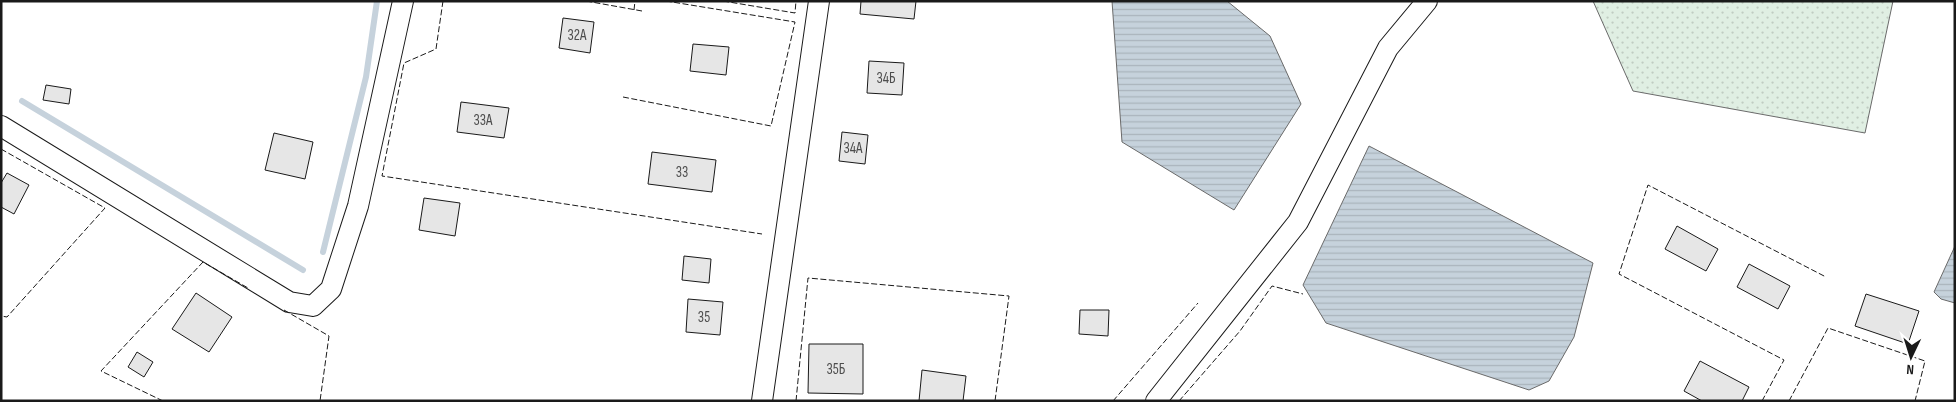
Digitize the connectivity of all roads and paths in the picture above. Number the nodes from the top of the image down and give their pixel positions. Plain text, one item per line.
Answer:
1 (403, 1) edge
2 (819, 1) edge
3 (1427, 1) edge
4 (1, 126) edge
5 (762, 401) edge
6 (1156, 401) edge

1 - 4 street
2 - 5 street
3 - 6 street

